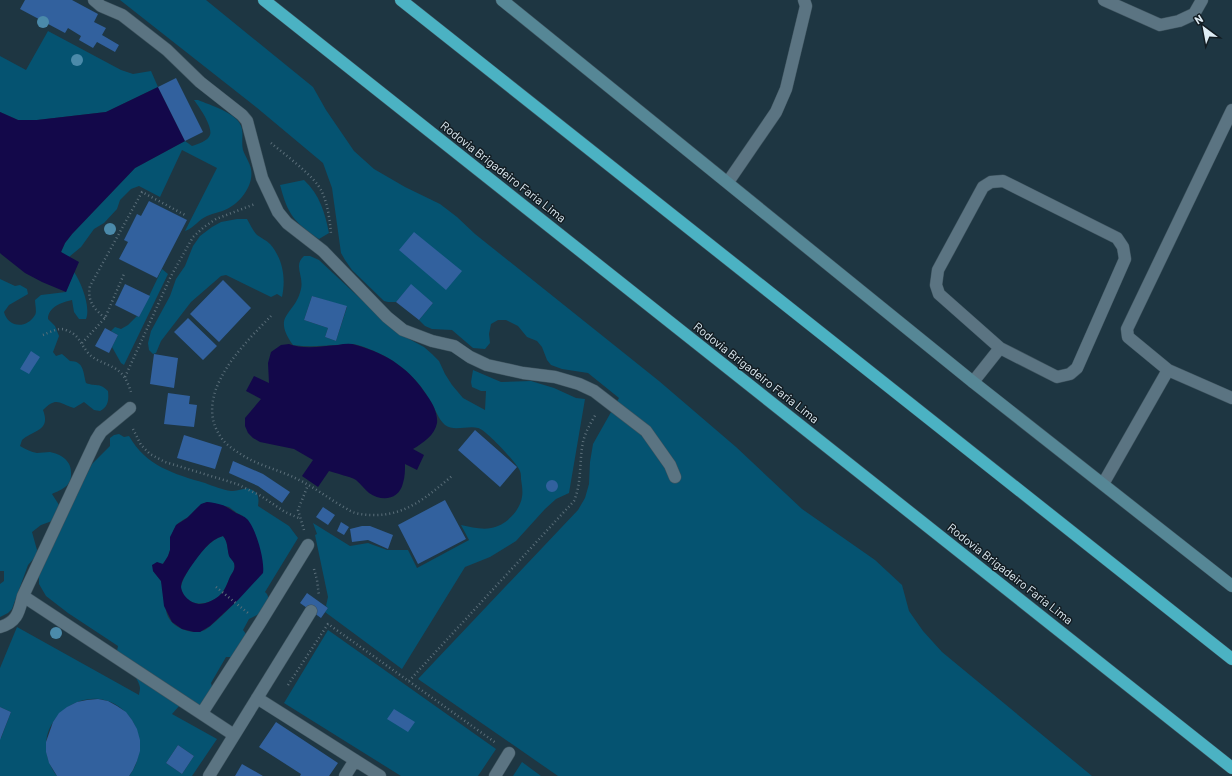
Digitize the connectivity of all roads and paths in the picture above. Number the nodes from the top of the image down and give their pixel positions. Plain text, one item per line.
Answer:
1 (94, 0) edge
2 (264, 0) edge
3 (401, 0) edge
4 (502, 0) edge
5 (804, 0) edge
6 (1104, 0) edge
7 (1202, 0) edge
8 (1232, 110) edge
9 (269, 141) dead end
10 (728, 182) junction
11 (271, 198) junction
12 (185, 215) dead end
13 (335, 263) junction
14 (124, 274) dead end
15 (271, 316) dead end
16 (105, 318) junction
17 (43, 335) dead end
18 (82, 343) junction
19 (1000, 348) junction
20 (1168, 370) junction
21 (124, 378) junction
22 (973, 382) junction
23 (1232, 398) edge
24 (606, 401) junction
25 (130, 408) junction
26 (452, 476) dead end
27 (675, 477) dead end
28 (1103, 484) junction
29 (301, 519) dead end
30 (308, 545) dead end
31 (1232, 586) edge
32 (216, 587) dead end
33 (23, 596) junction
34 (241, 607) dead end
35 (311, 611) dead end
36 (0, 626) edge
37 (1232, 660) edge
38 (409, 681) junction
39 (257, 698) junction
40 (273, 708) junction
41 (202, 713) junction
42 (234, 735) junction
43 (509, 753) joint
44 (355, 760) junction
45 (1232, 768) edge
46 (209, 776) edge
47 (345, 776) edge
48 (380, 776) edge
49 (495, 776) edge

1 - 11 lane
2 - 45 highway, Rodovia Brigadeiro Faria Lima
3 - 37 highway
4 - 10 street
5 - 10 lane
6 - 7 lane
8 - 20 lane
9 - 13 path
10 - 22 street
11 - 13 lane
11 - 21 path
12 - 16 path
13 - 24 lane
14 - 16 path
15 - 26 path
16 - 18 path
17 - 18 path
18 - 21 path
19 - 19 lane
19 - 22 lane
20 - 23 lane
20 - 28 lane
21 - 25 path
22 - 28 street
24 - 27 lane
24 - 38 path
25 - 29 path
25 - 33 lane
28 - 31 street
30 - 41 lane
32 - 34 path
33 - 36 lane
33 - 41 lane
35 - 39 lane
38 - 40 path
38 - 43 path
39 - 40 lane
39 - 42 lane
40 - 44 lane
41 - 42 lane
42 - 46 lane
43 - 49 lane
44 - 47 lane
44 - 48 lane

